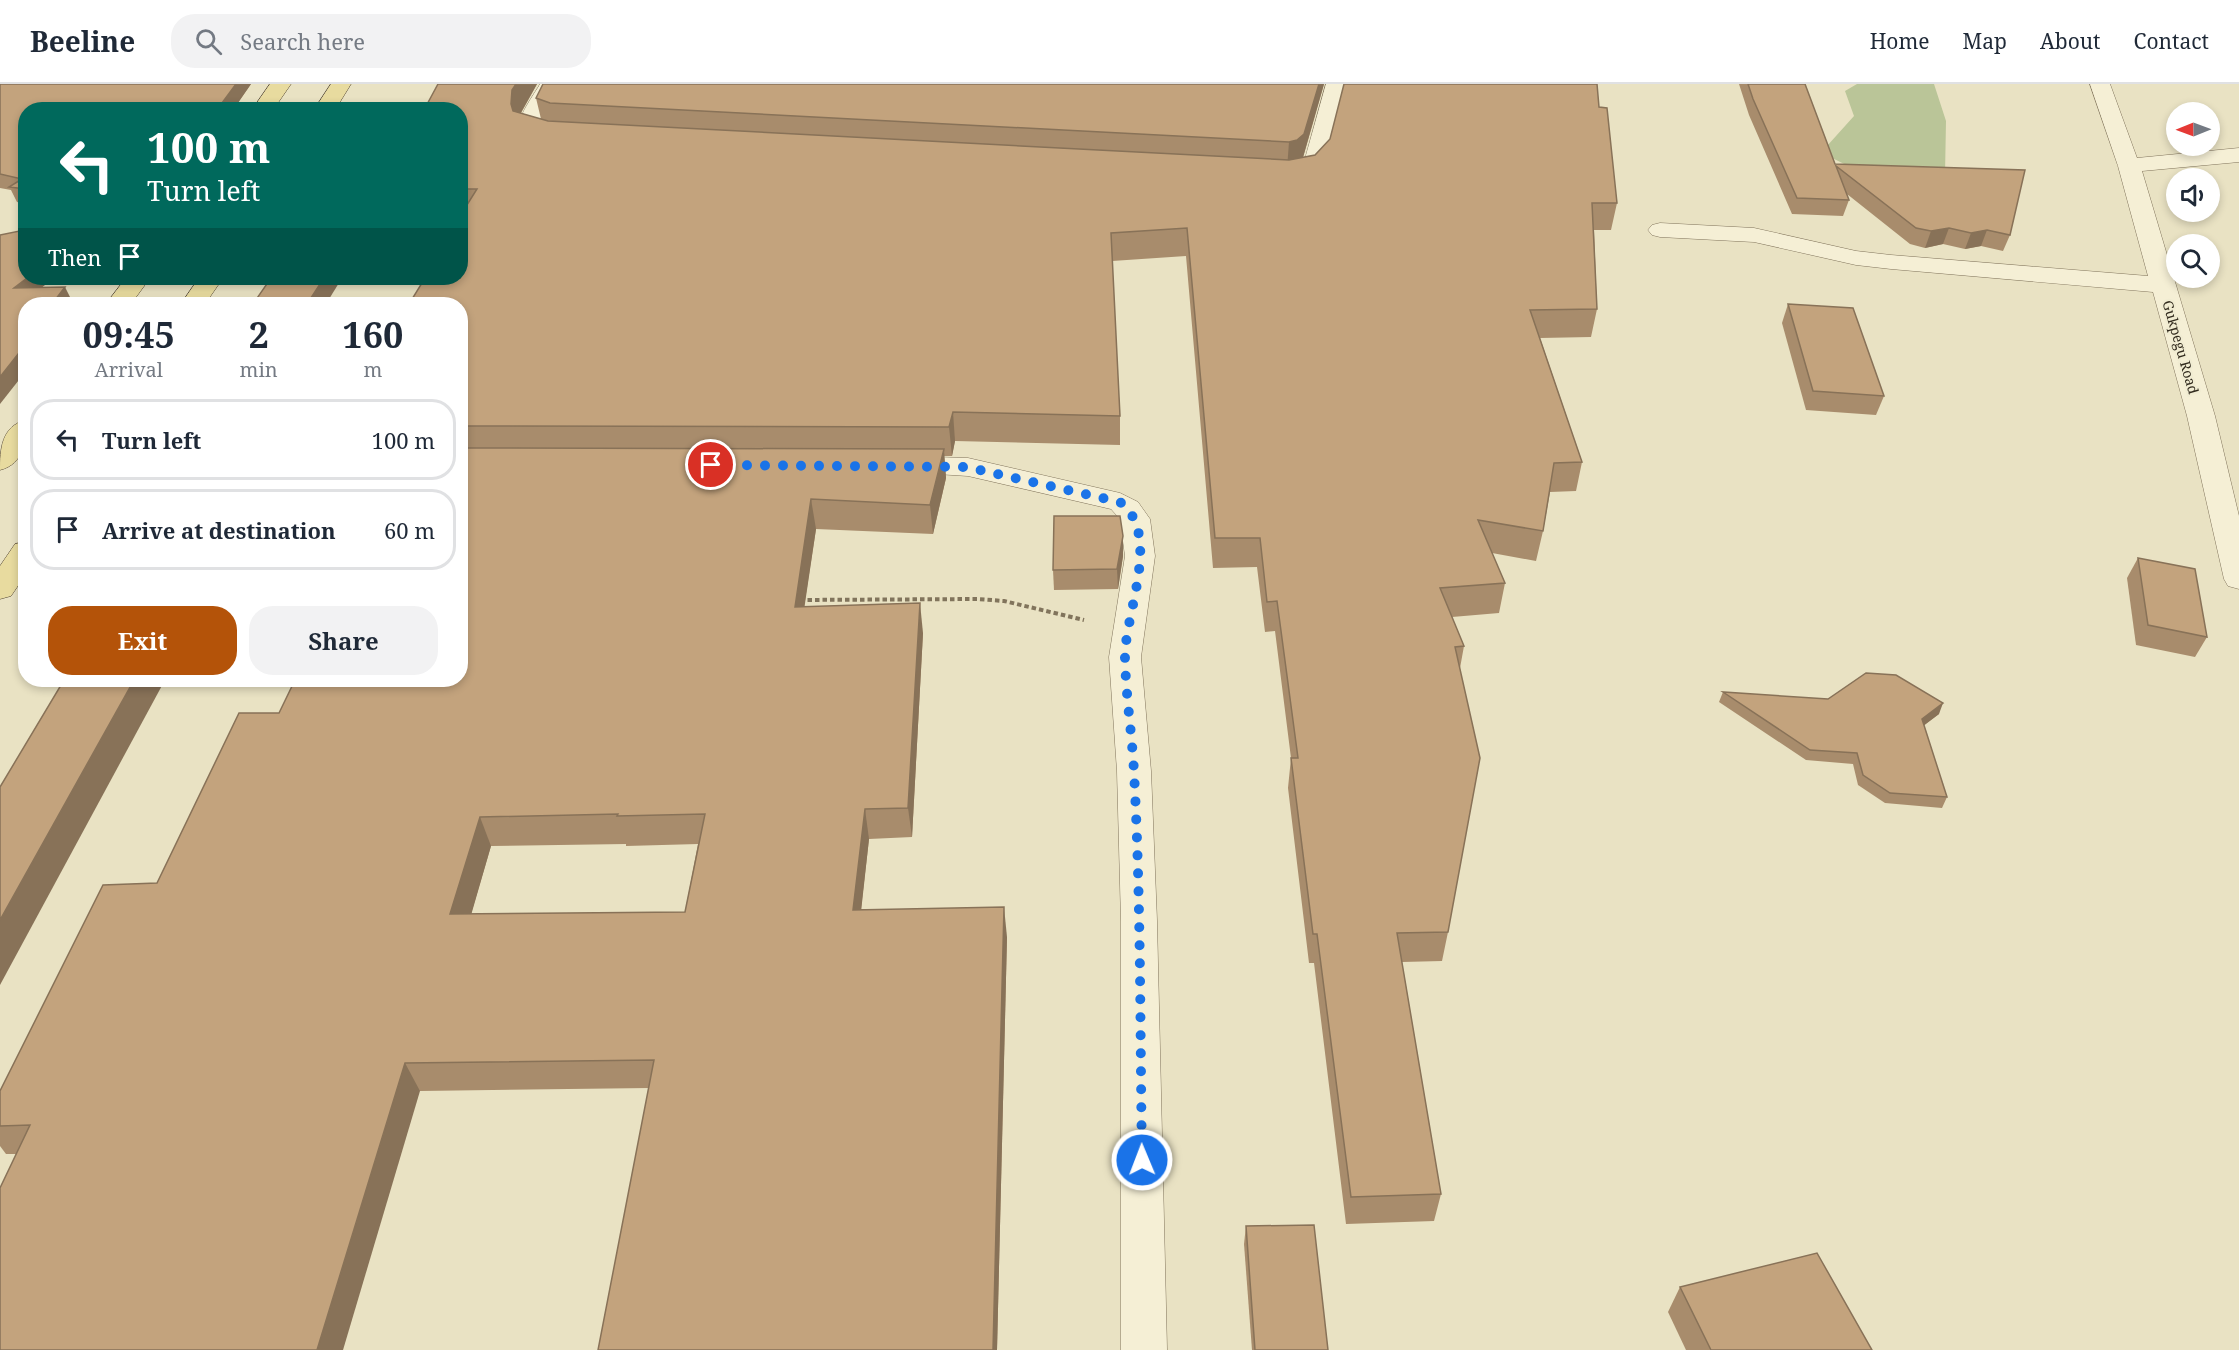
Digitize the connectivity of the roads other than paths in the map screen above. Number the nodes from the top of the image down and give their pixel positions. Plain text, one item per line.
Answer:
1 (281, 84) edge
2 (341, 84) edge
3 (550, 84) edge
4 (1336, 84) edge
5 (2100, 84) edge
6 (268, 102) edge
7 (329, 102) edge
8 (578, 140) edge
9 (2239, 155) edge
10 (2129, 166) junction
11 (1263, 176) edge
12 (1660, 230) dead end
13 (133, 285) edge
14 (2163, 285) junction
15 (123, 297) edge
16 (18, 438) edge
17 (0, 462) edge
18 (872, 465) edge
19 (18, 563) edge
20 (2239, 579) edge
21 (0, 589) edge
22 (1144, 1350) edge

1 - 6 main road
2 - 7 main road
3 - 8 street
4 - 11 street
5 - 10 street, Gukpegu Road
9 - 10 street
10 - 14 street, Gukpegu Road
12 - 14 street
13 - 15 main road
14 - 20 street, Gukpegu Road
16 - 17 main road
18 - 22 street
19 - 21 main road

